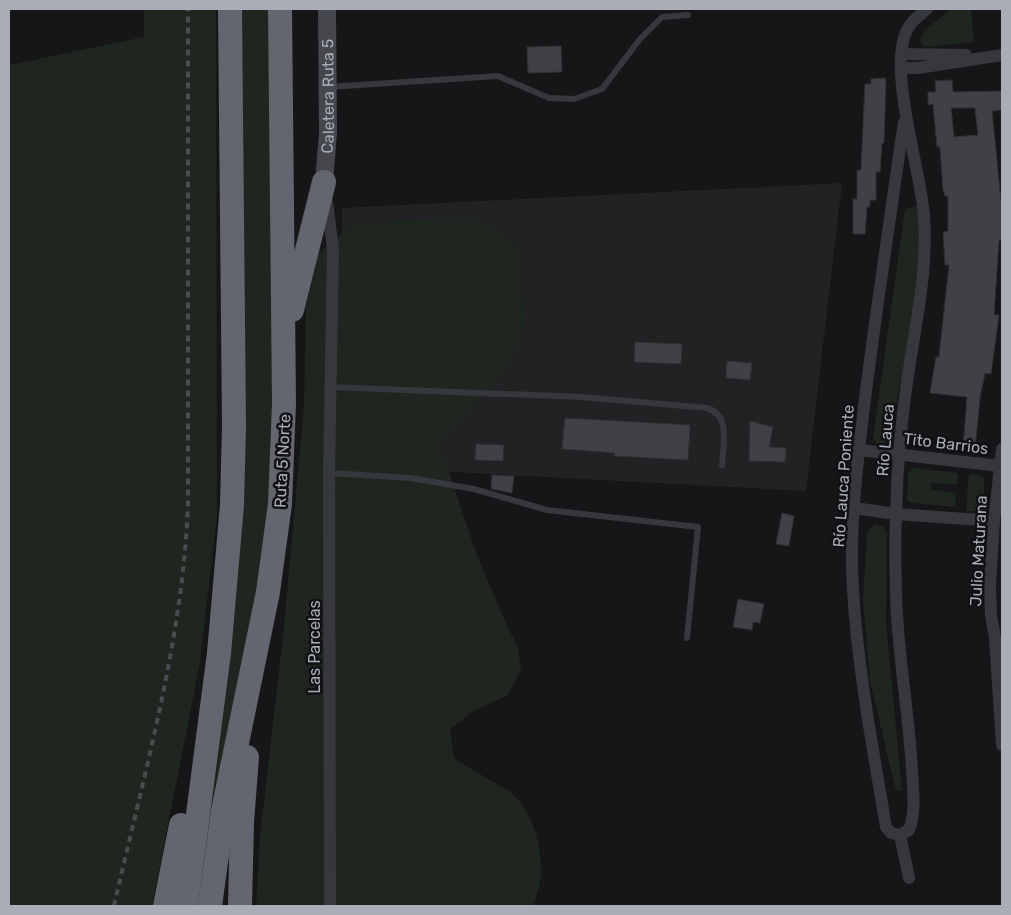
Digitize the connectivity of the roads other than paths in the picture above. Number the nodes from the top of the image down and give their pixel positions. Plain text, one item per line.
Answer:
1 (230, 9) edge
2 (280, 9) edge
3 (327, 9) edge
4 (927, 9) edge
5 (688, 15) dead end
6 (902, 54) junction
7 (998, 56) edge
8 (902, 68) junction
9 (327, 88) junction
10 (905, 112) junction
11 (324, 182) junction
12 (283, 376) junction
13 (331, 387) junction
14 (1002, 449) edge
15 (859, 450) junction
16 (900, 454) junction
17 (722, 465) dead end
18 (1000, 466) junction
19 (329, 473) junction
20 (999, 492) edge
21 (854, 508) junction
22 (896, 514) junction
23 (994, 521) junction
24 (268, 592) junction
25 (687, 638) dead end
26 (998, 638) edge
27 (219, 653) junction
28 (1002, 745) edge
29 (900, 835) junction
30 (909, 878) dead end
31 (165, 906) edge
32 (186, 906) edge
33 (210, 906) edge
34 (240, 906) edge
35 (330, 906) edge

1 - 27 highway
2 - 12 highway, Ruta 5 Norte
3 - 9 street, Caletera Ruta 5
4 - 6 street, Río Lauca
5 - 9 lane
6 - 7 street
6 - 8 street, Río Lauca
7 - 8 street
8 - 10 street, Río Lauca
9 - 11 street, Caletera Ruta 5
10 - 15 street, Río Lauca Poniente
10 - 16 street, Río Lauca
11 - 12 highway
11 - 13 street, Las Parcelas
12 - 24 highway, Ruta 5 Norte
13 - 17 lane
13 - 19 street, Las Parcelas
14 - 18 street, Julio Maturana
15 - 16 street, Tito Barrios
15 - 21 street, Río Lauca Poniente
16 - 18 street, Tito Barrios
16 - 22 street, Río Lauca
18 - 20 street, Julio Maturana
19 - 25 lane
19 - 35 street, Las Parcelas
20 - 23 street, Julio Maturana
21 - 22 street
21 - 29 street, Río Lauca Poniente
22 - 23 street
22 - 29 street, Río Lauca
23 - 26 street, Julio Maturana
24 - 33 highway, Ruta 5 Norte
24 - 34 highway
26 - 28 street, Julio Maturana
27 - 31 highway
27 - 32 highway
29 - 30 street

